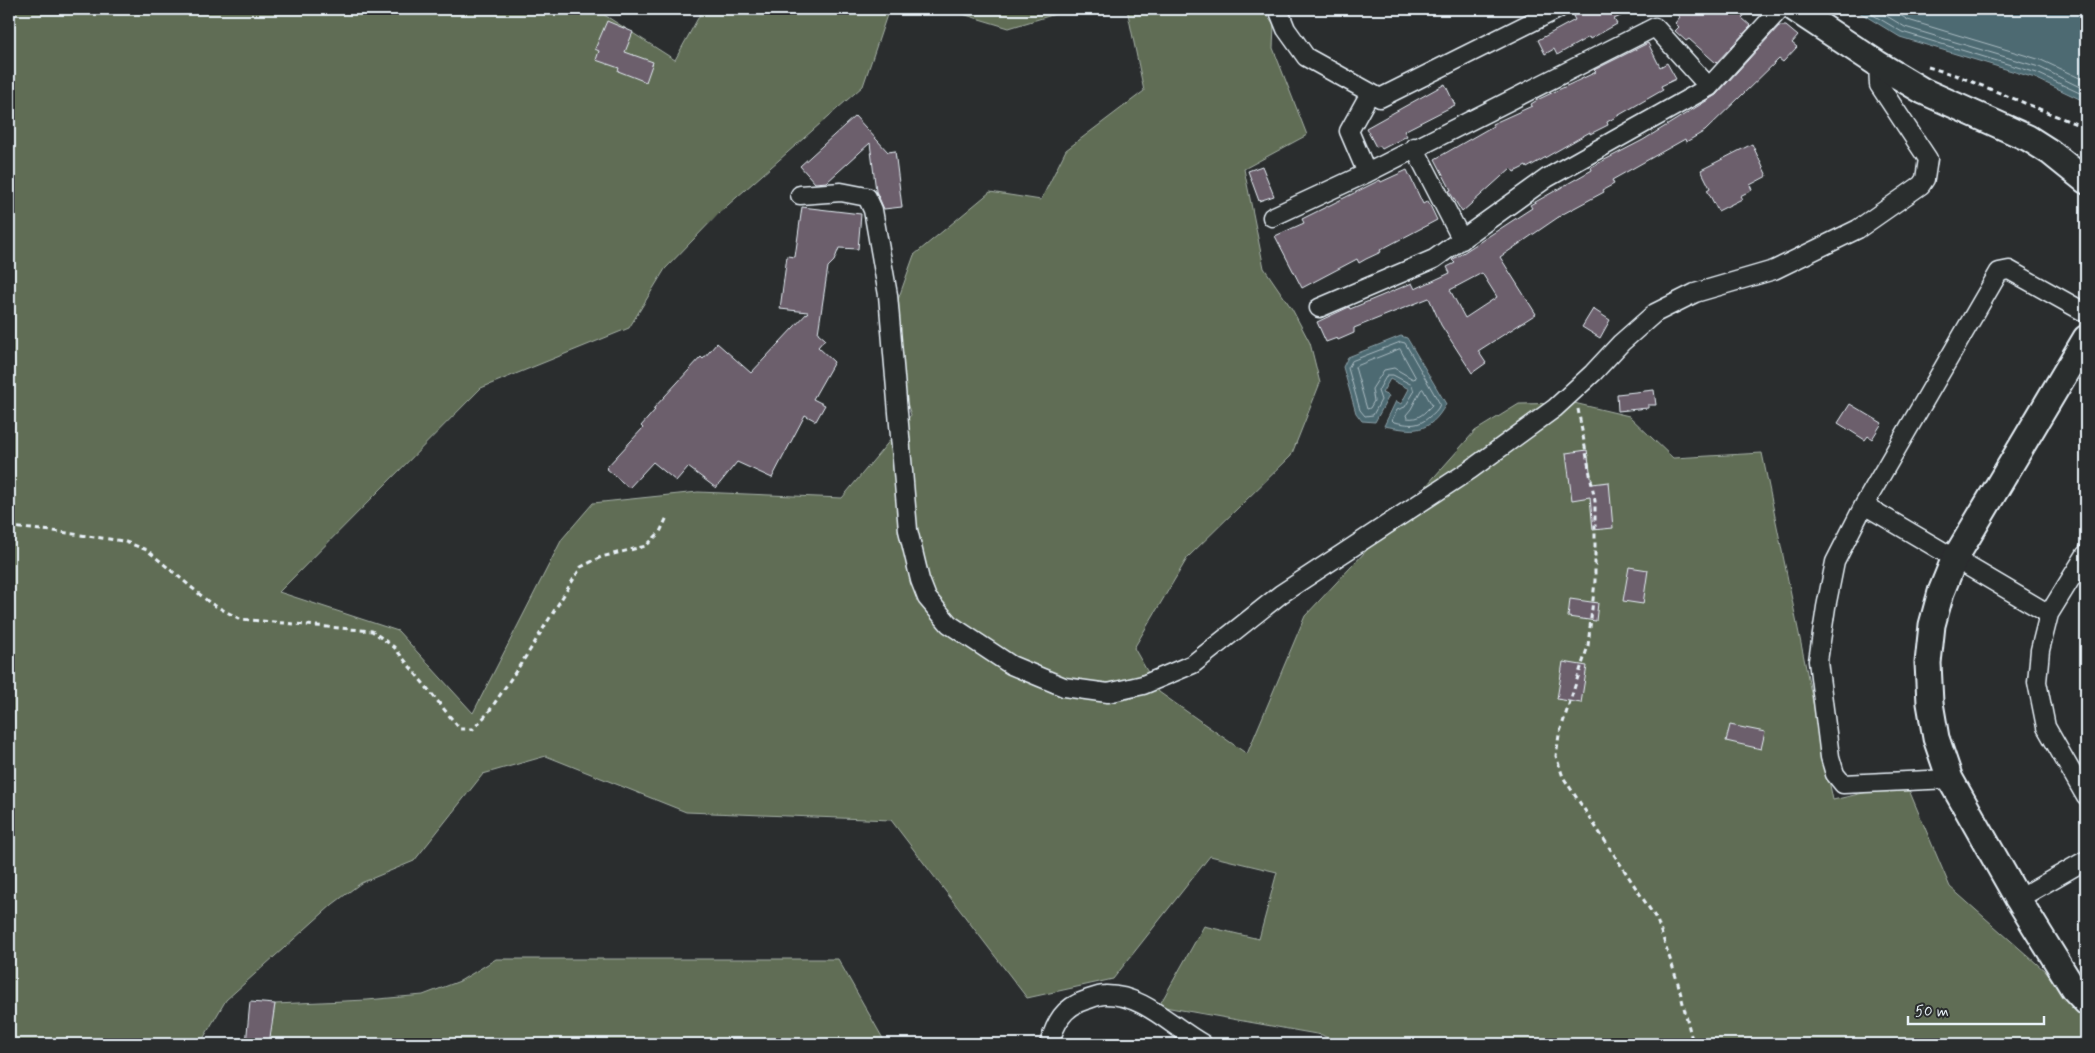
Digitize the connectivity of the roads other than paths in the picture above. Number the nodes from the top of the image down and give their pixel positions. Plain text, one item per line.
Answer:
1 (1278, 9) edge
2 (1293, 9) edge
3 (1558, 9) edge
4 (1780, 9) edge
5 (1795, 9) edge
6 (1286, 30) junction
7 (1878, 64) junction
8 (1710, 87) junction
9 (1370, 94) junction
10 (1414, 148) junction
11 (1367, 173) junction
12 (2086, 181) edge
13 (800, 195) dead end
14 (1272, 217) dead end
15 (1462, 240) junction
16 (1319, 308) dead end
17 (2086, 314) edge
18 (2086, 338) edge
19 (1864, 505) junction
20 (2086, 554) edge
21 (1954, 560) junction
22 (2049, 614) junction
23 (1950, 779) junction
24 (2086, 797) edge
25 (2086, 860) edge
26 (2018, 899) junction
27 (2086, 1002) edge
28 (1049, 1044) edge
29 (1203, 1044) edge

1 - 6 street
2 - 6 street
3 - 9 street
4 - 8 street
5 - 7 street
6 - 9 street
7 - 12 street
7 - 13 street
8 - 10 street
8 - 15 street
9 - 11 street
10 - 11 street
10 - 15 street
11 - 14 street
15 - 16 street
17 - 19 street
18 - 21 street
19 - 21 street
19 - 23 street
20 - 22 street
21 - 22 street
21 - 23 street
22 - 24 street
23 - 26 street
25 - 26 street
26 - 27 street
28 - 29 street

